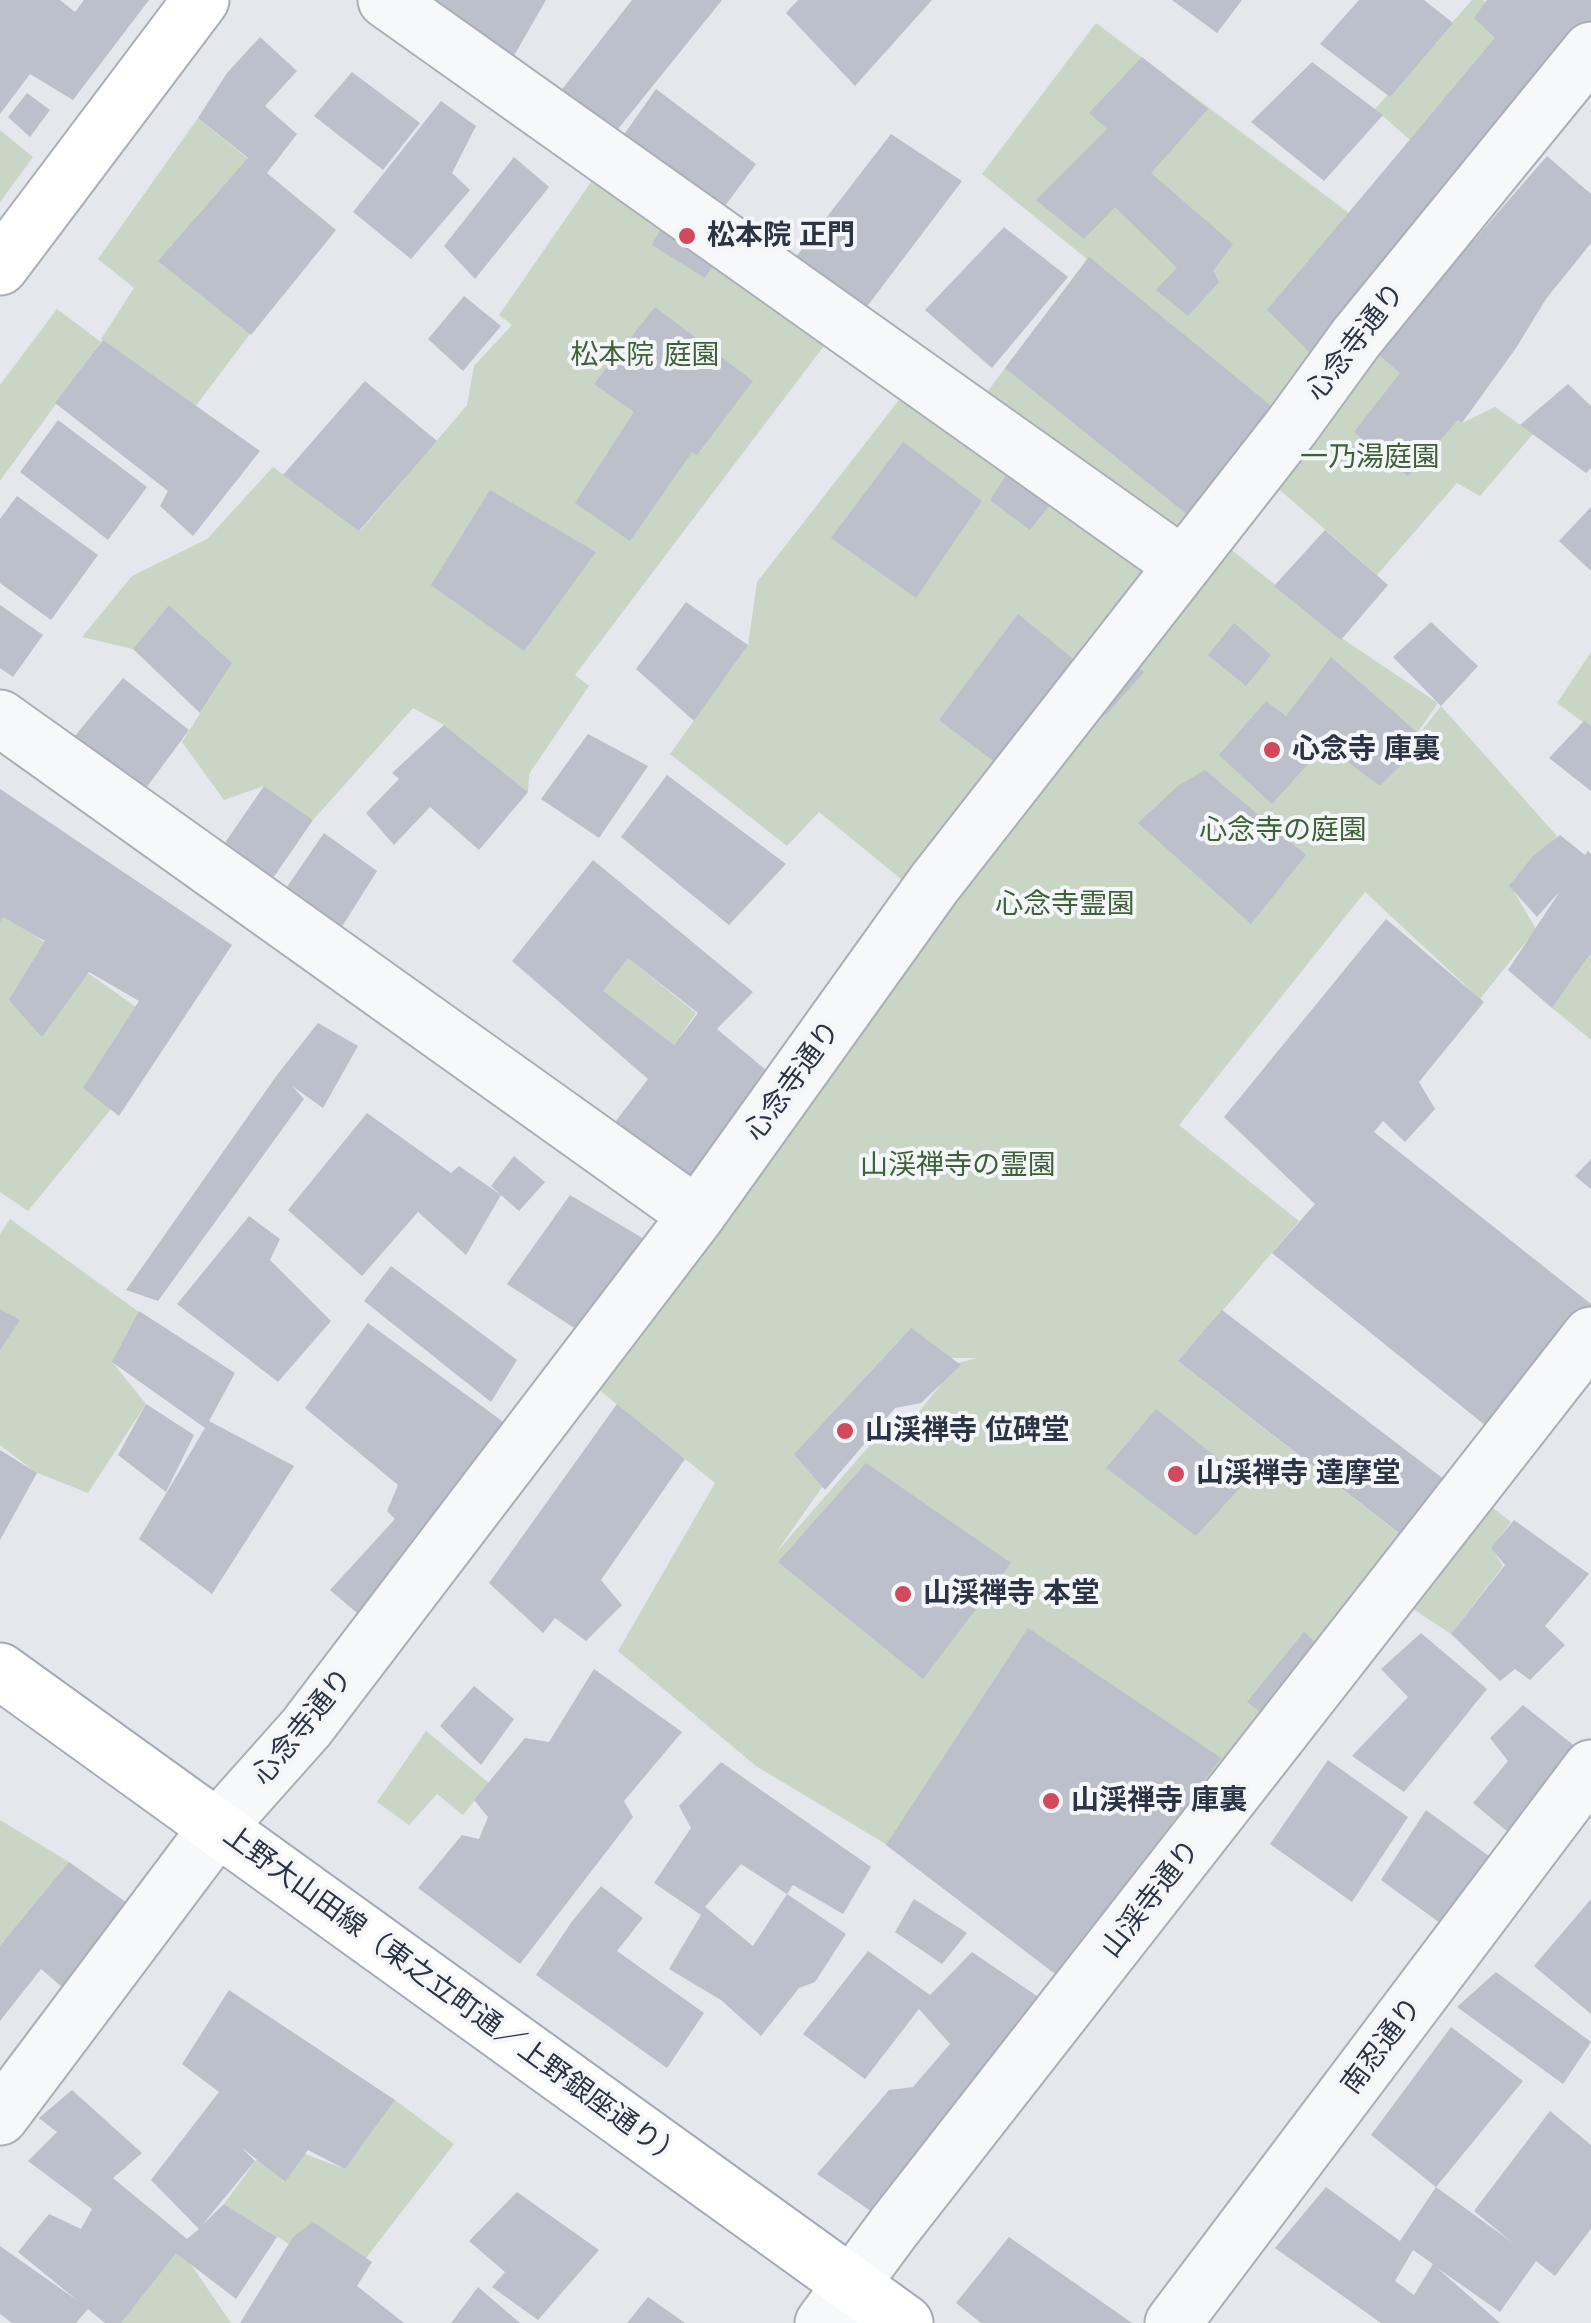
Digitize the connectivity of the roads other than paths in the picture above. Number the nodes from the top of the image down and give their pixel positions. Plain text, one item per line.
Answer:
1 (200, 0) edge
2 (386, 0) edge
3 (1591, 50) edge
4 (0, 268) edge
5 (1181, 564) junction
6 (0, 718) edge
7 (697, 1215) junction
8 (1591, 1336) edge
9 (0, 1671) edge
10 (1591, 1768) edge
11 (217, 1828) junction
12 (0, 2117) edge
13 (838, 2303) edge
14 (906, 2323) edge
15 (1173, 2323) edge

1 - 4 main road
2 - 5 street
3 - 5 street, 心念寺通り
5 - 7 street, 心念寺通り
6 - 7 street
7 - 11 street, 心念寺通り
8 - 13 street, 山渓寺通り
9 - 11 main road, 上野大山田線（東之立町通／上野銀座通り）
10 - 15 street, 南忍通り
11 - 12 street, 心念寺通り
11 - 13 main road, 上野大山田線（東之立町通／上野銀座通り）
13 - 14 main road, 上野大山田線（東之立町通／上野銀座通り）

